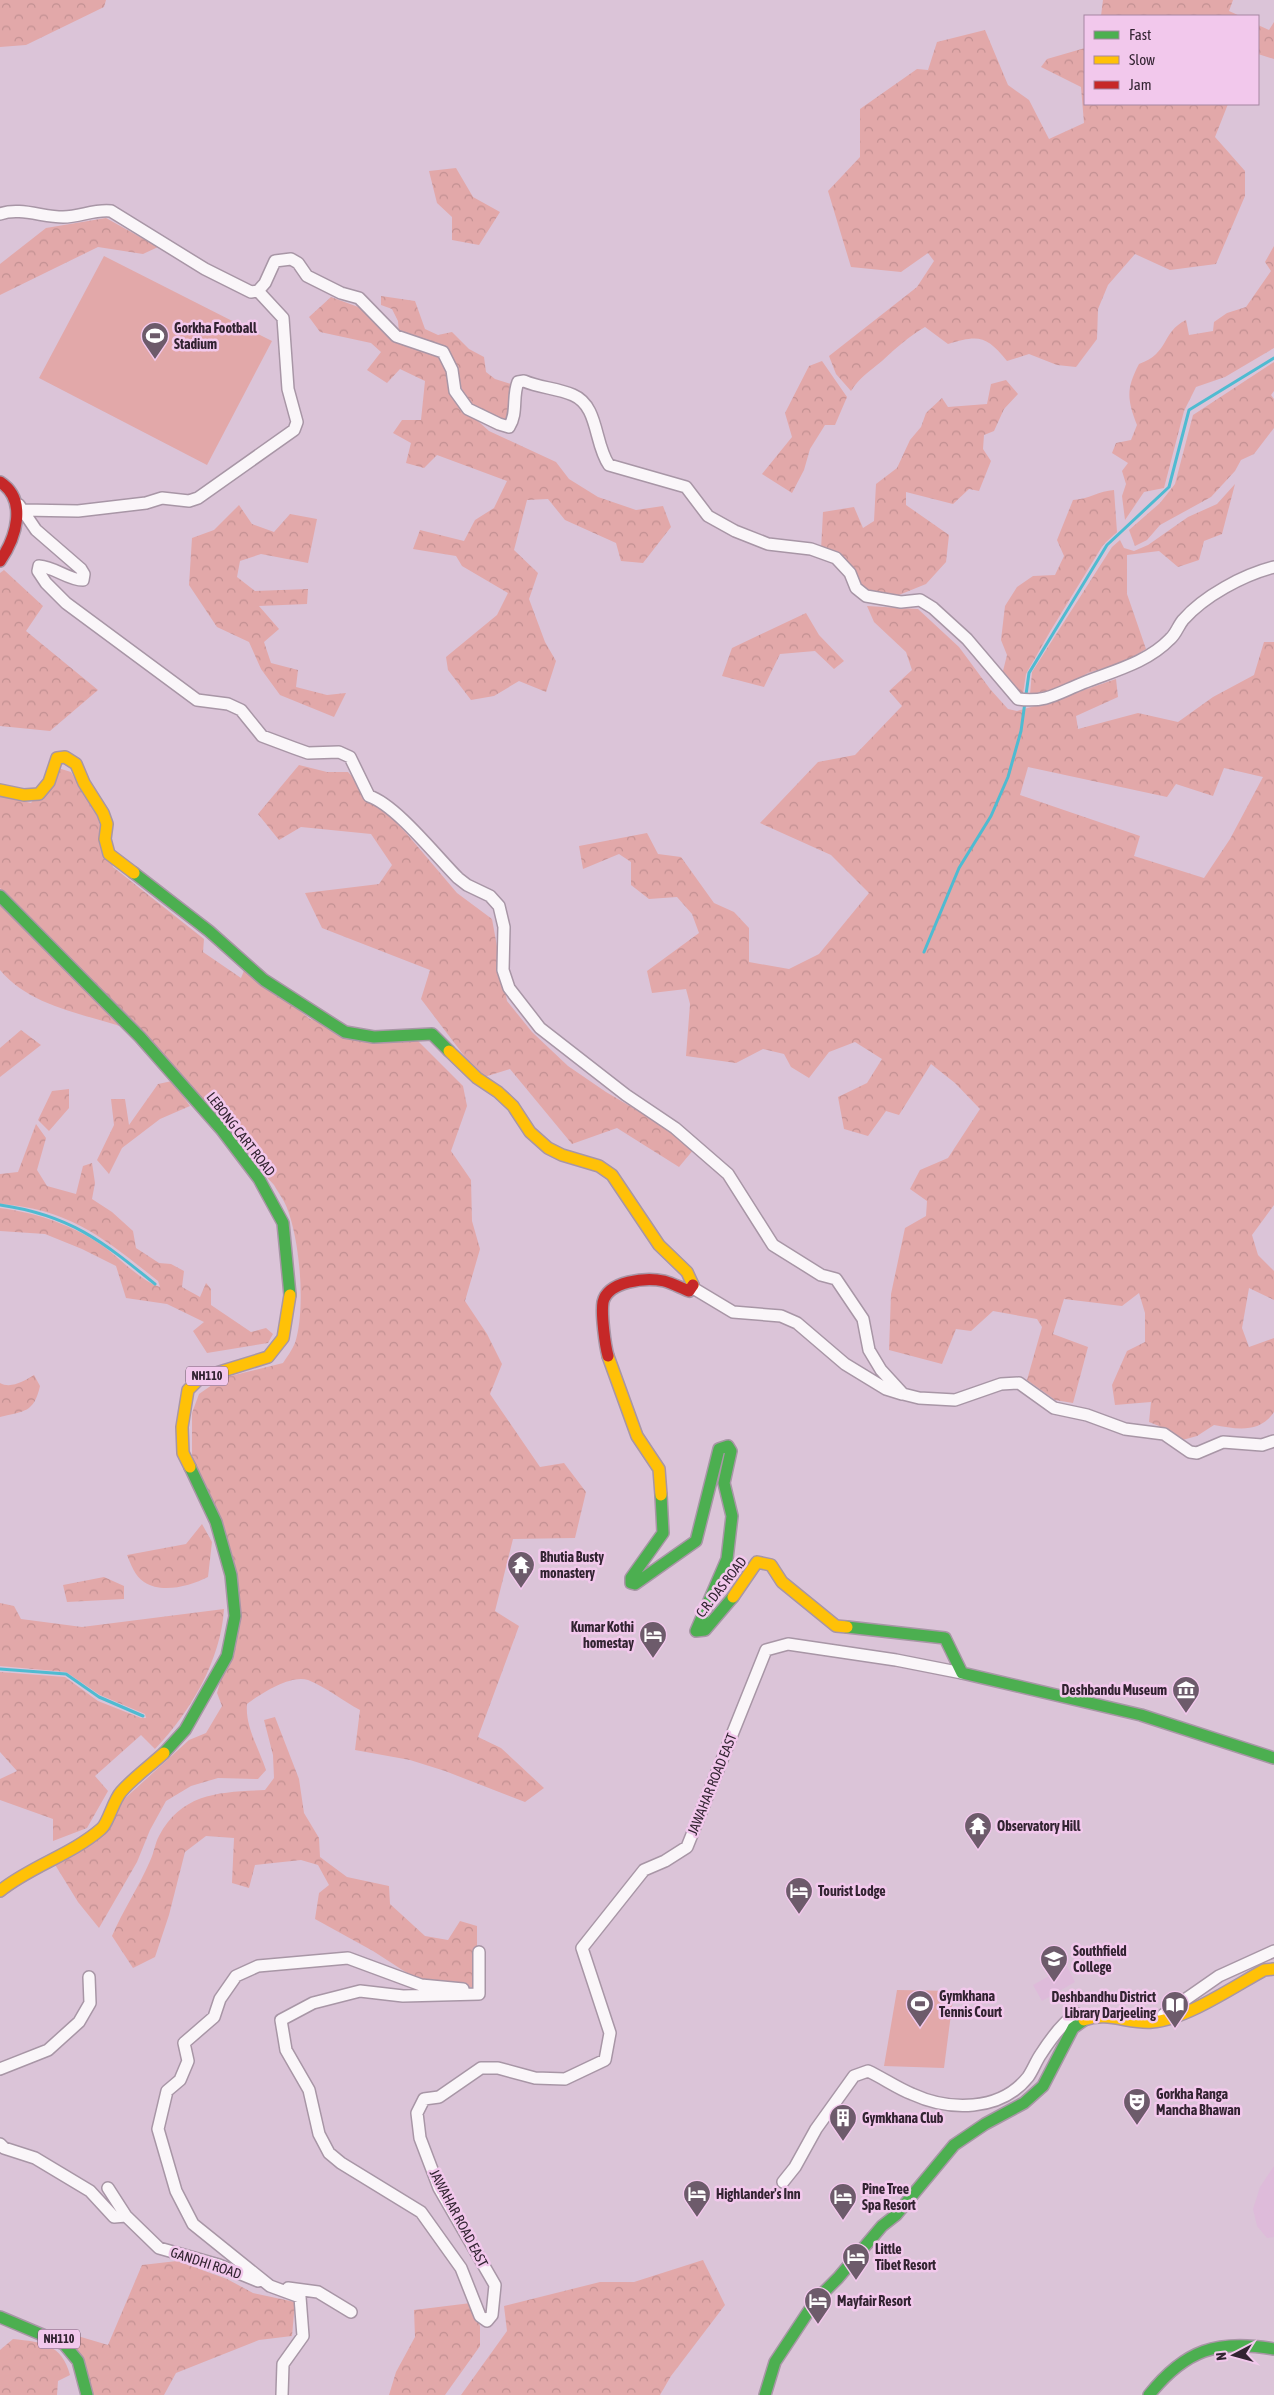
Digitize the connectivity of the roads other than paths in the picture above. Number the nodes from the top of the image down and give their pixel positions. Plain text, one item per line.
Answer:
1 (0, 214) edge
2 (258, 291) junction
3 (0, 482) edge
4 (20, 506) junction
5 (0, 561) edge
6 (1274, 567) edge
7 (0, 790) edge
8 (0, 896) edge
9 (693, 1288) junction
10 (903, 1394) junction
11 (1274, 1441) edge
12 (962, 1673) junction
13 (1274, 1758) edge
14 (6, 1883) edge
15 (0, 1891) edge
16 (1274, 1951) edge
17 (479, 1952) dead end
18 (1274, 1969) edge
19 (89, 1978) dead end
20 (479, 1994) junction
21 (1086, 2017) junction
22 (1153, 2022) junction
23 (0, 2069) edge
24 (0, 2144) edge
25 (783, 2182) dead end
26 (108, 2188) dead end
27 (126, 2216) junction
28 (270, 2286) junction
29 (351, 2312) dead end
30 (0, 2316) edge
31 (1274, 2349) edge
32 (86, 2395) edge
33 (282, 2395) edge
34 (765, 2395) edge
35 (1149, 2395) edge

1 - 2 street
2 - 4 street
2 - 6 street
3 - 4 main road
4 - 5 main road
4 - 10 street
7 - 9 main road
8 - 14 main road, LEBONG CART ROAD / NH110
9 - 10 street
9 - 12 main road, C.R. DAS ROAD
10 - 11 street
12 - 13 main road
12 - 20 street, JAWAHAR ROAD EAST
14 - 15 main road, LEBONG CART ROAD / NH110
16 - 22 street
17 - 20 street
18 - 22 main road
19 - 23 street
20 - 28 street
21 - 22 main road
21 - 25 street
21 - 34 main road
24 - 27 street, GANDHI ROAD
26 - 27 street
27 - 28 street, GANDHI ROAD
28 - 29 street, GANDHI ROAD
28 - 33 street
30 - 32 main road, NH110
31 - 35 main road

